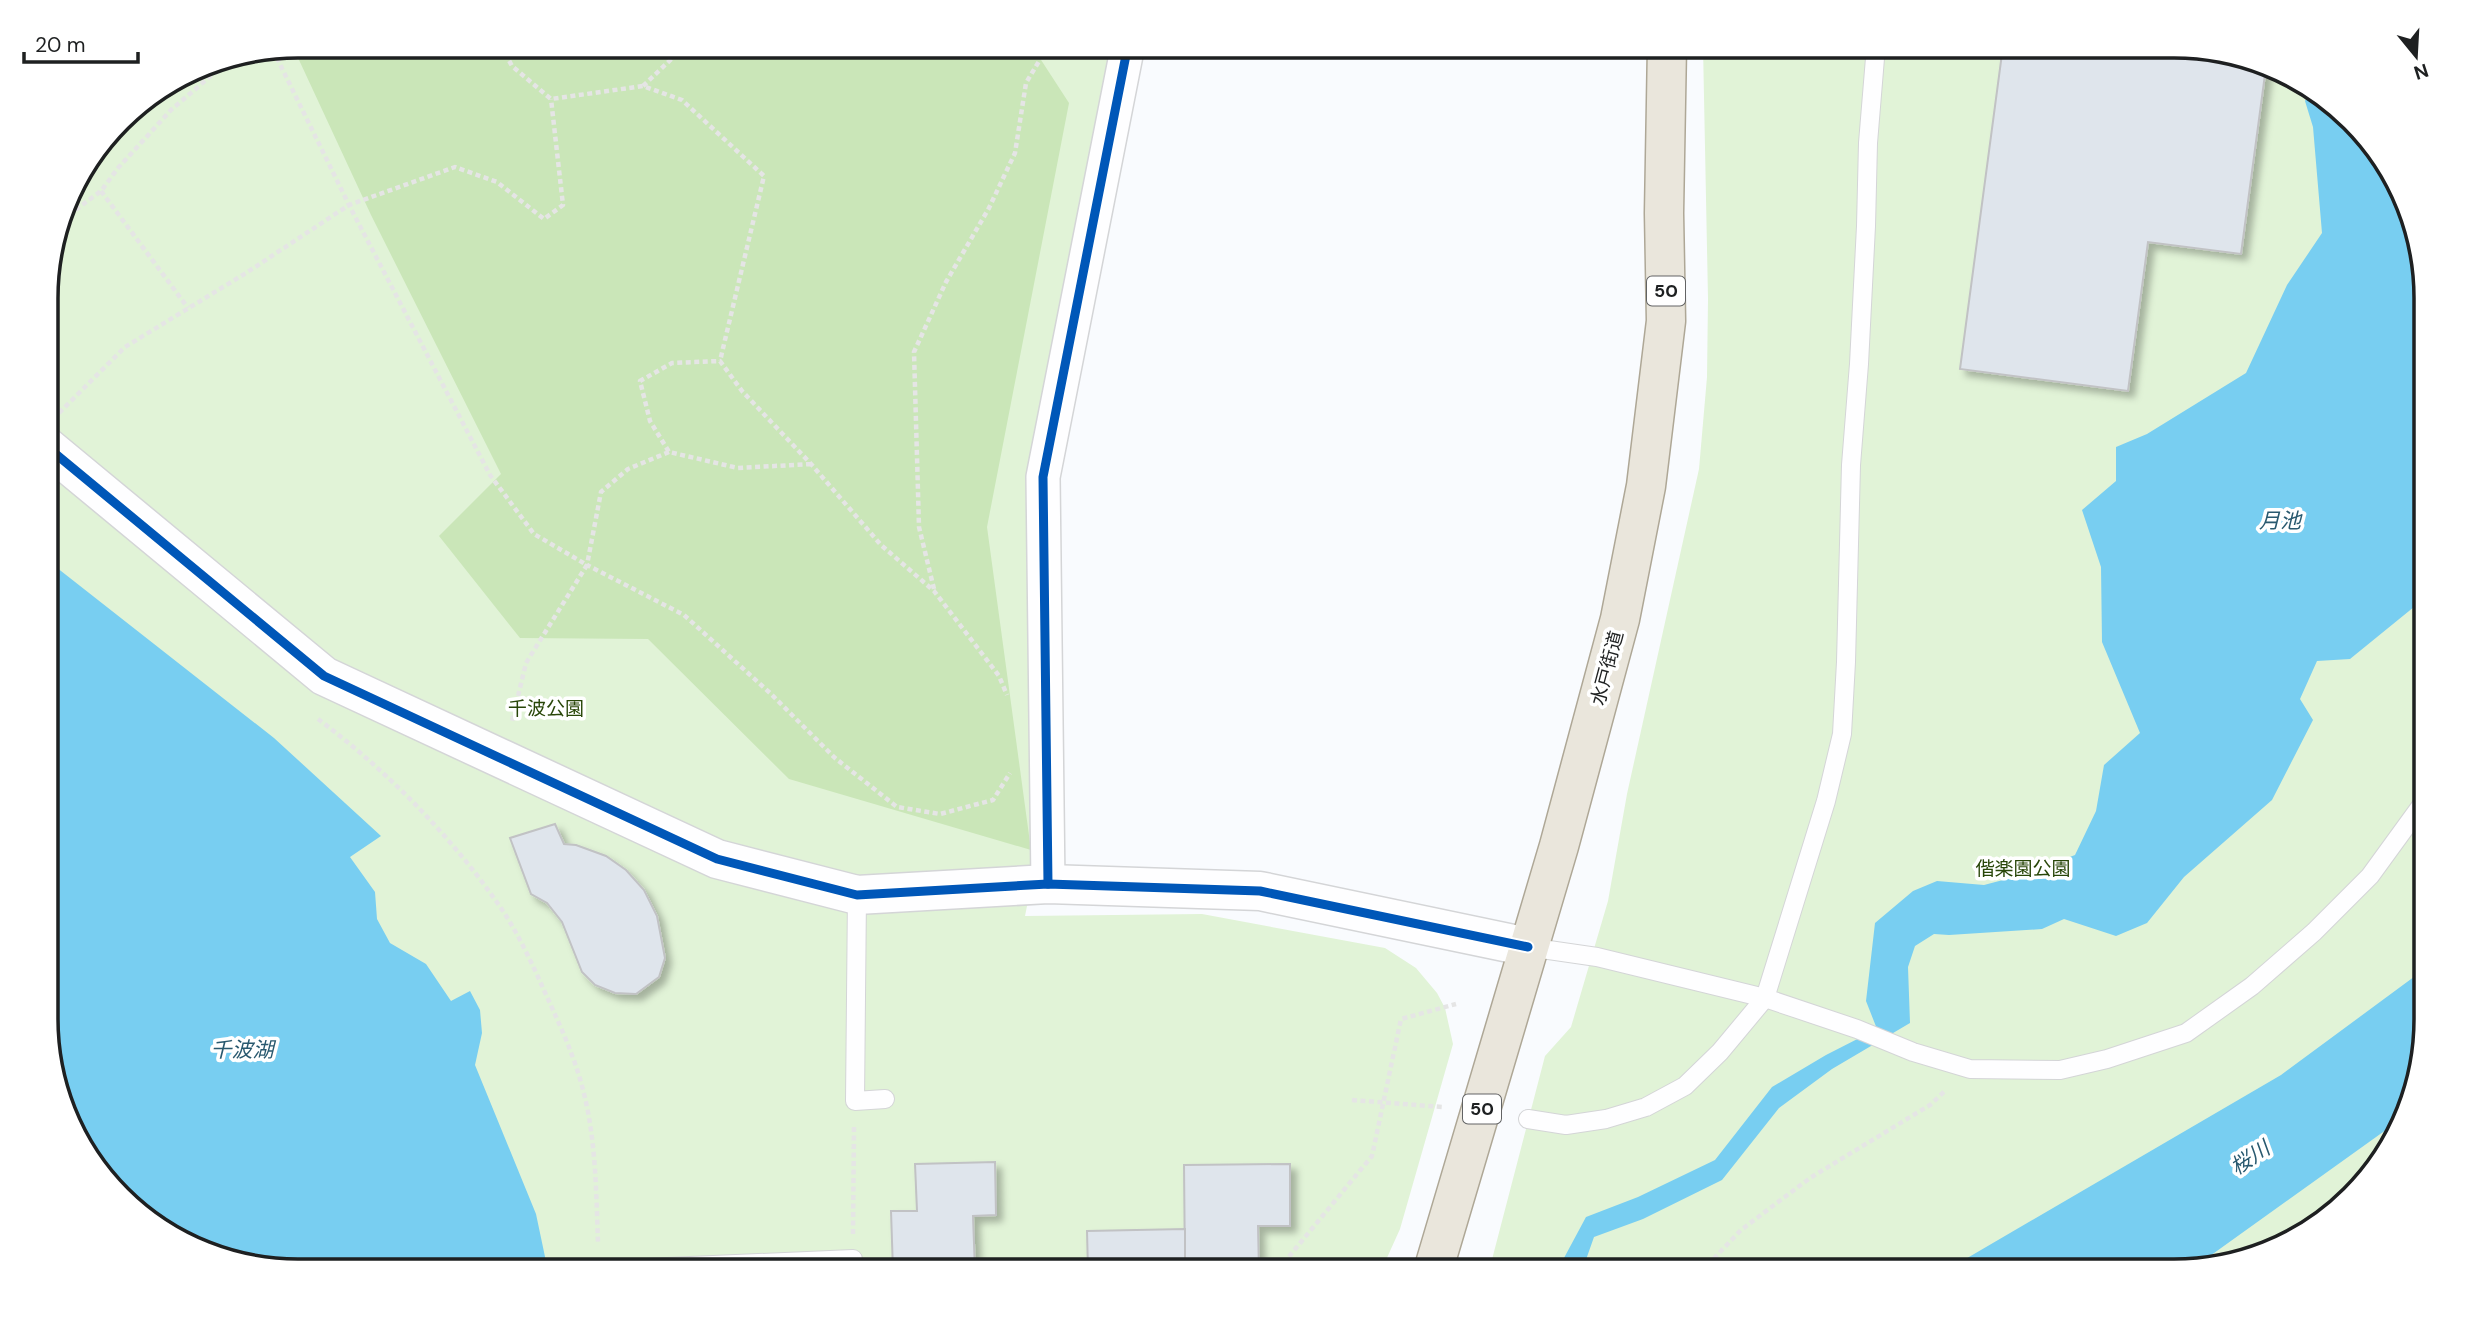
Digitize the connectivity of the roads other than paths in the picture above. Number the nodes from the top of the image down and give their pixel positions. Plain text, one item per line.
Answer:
1 (1125, 58) edge
2 (1667, 58) edge
3 (1875, 58) edge
4 (58, 437) edge
5 (2414, 816) edge
6 (1048, 884) junction
7 (857, 895) junction
8 (1528, 947) junction
9 (1765, 998) junction
10 (885, 1099) dead end
11 (1528, 1119) dead end
12 (1437, 1259) edge

1 - 6 street
2 - 8 main road, 水戸街道 / 50
3 - 9 lane
4 - 7 street
5 - 9 lane
6 - 7 street
6 - 8 street
7 - 10 lane
8 - 9 lane
8 - 12 main road, 水戸街道 / 50
9 - 11 lane

